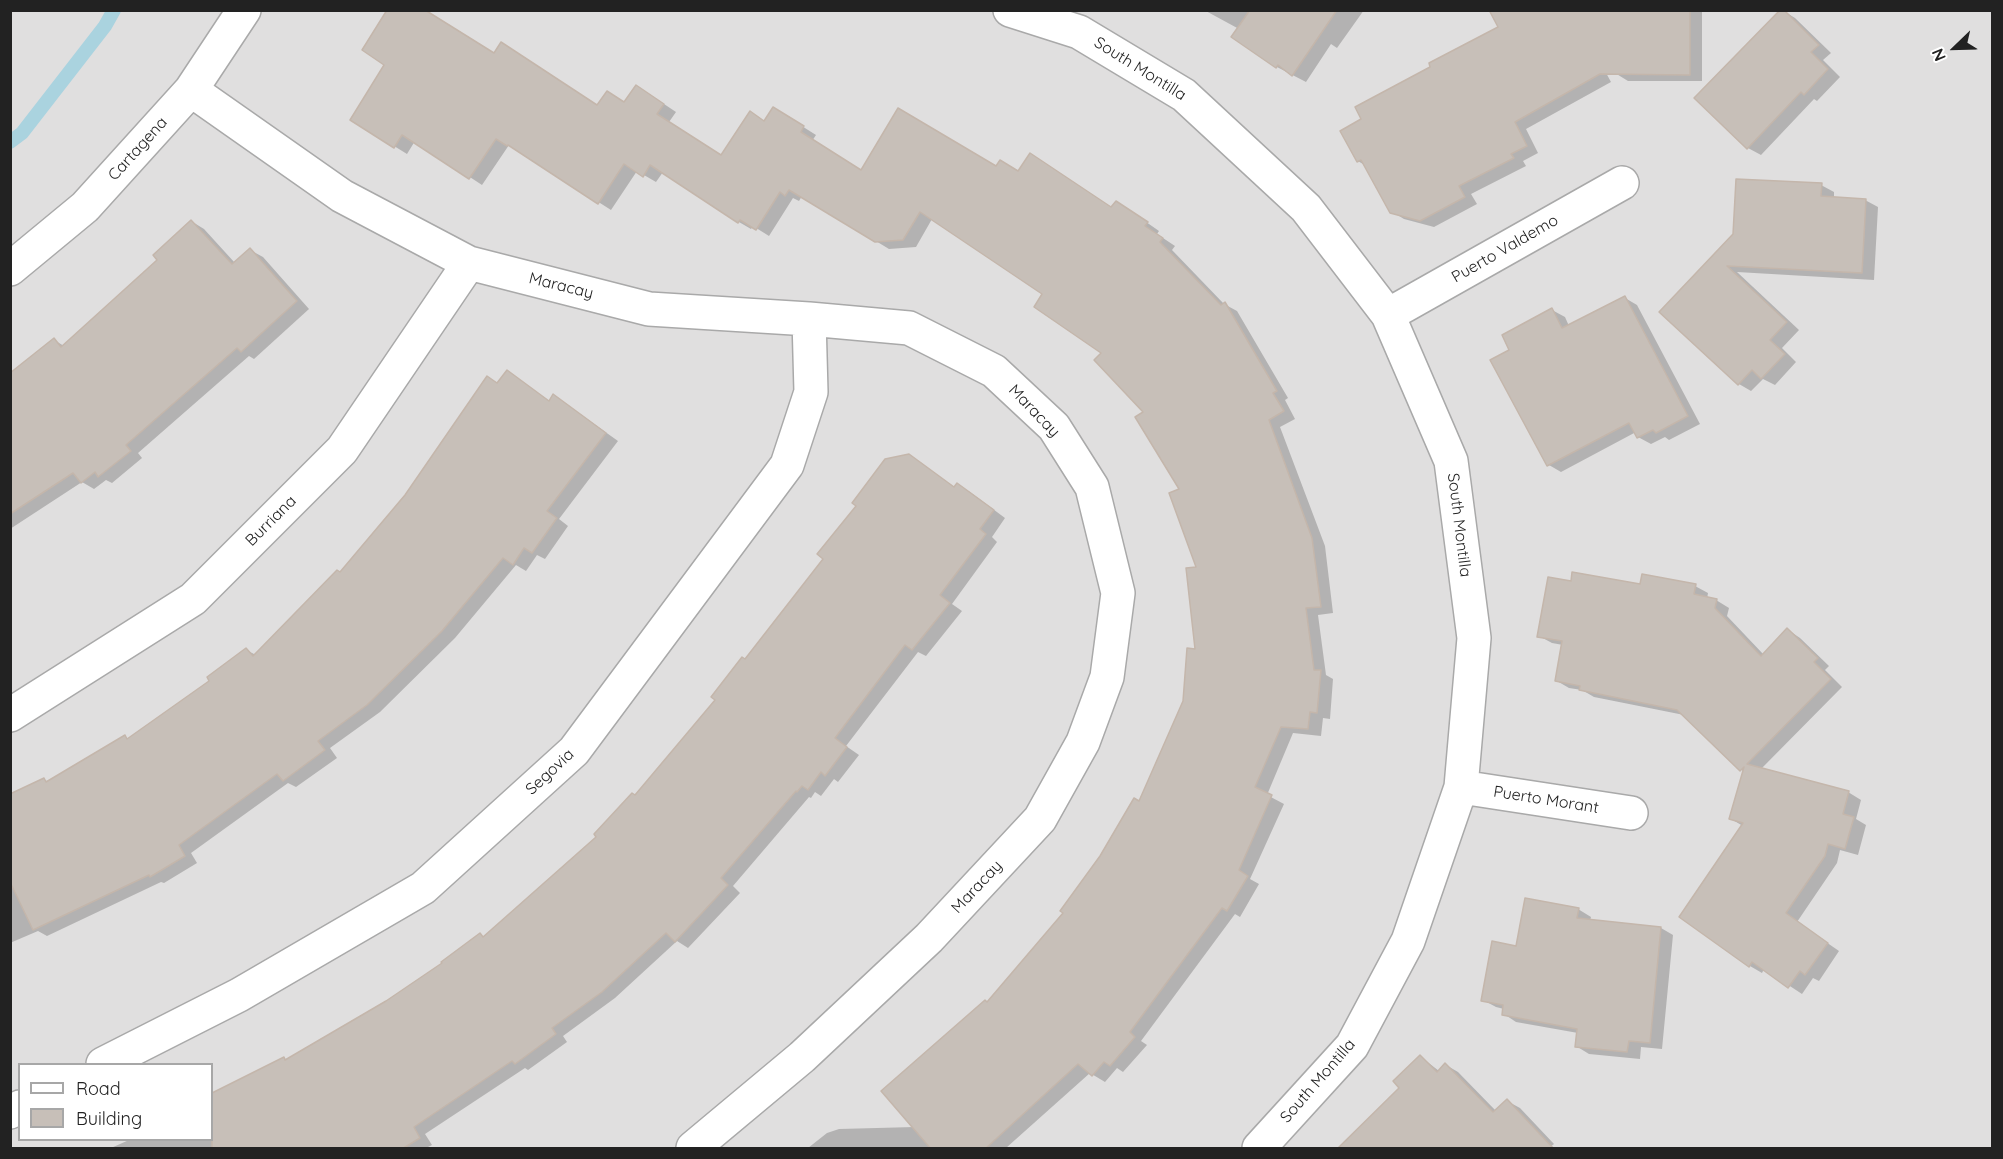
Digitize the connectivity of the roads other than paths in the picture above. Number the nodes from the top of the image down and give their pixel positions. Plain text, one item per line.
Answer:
1 (244, 10) edge
2 (1010, 10) edge
3 (191, 90) junction
4 (1622, 183) dead end
5 (469, 262) junction
6 (10, 269) edge
7 (1388, 315) junction
8 (809, 319) junction
9 (10, 715) edge
10 (1461, 787) junction
11 (1631, 813) dead end
12 (108, 1063) edge
13 (693, 1149) edge
14 (1259, 1149) edge

1 - 3 street, Cartagena
2 - 7 street, South Montilla
3 - 5 street, Maracay
3 - 6 street, Cartagena
4 - 7 street, Puerto Valdemo
5 - 8 street, Maracay
5 - 9 street, Burriana
7 - 10 street, South Montilla
8 - 12 street, Segovia
8 - 13 street, Maracay
10 - 11 street, Puerto Morant
10 - 14 street, South Montilla

